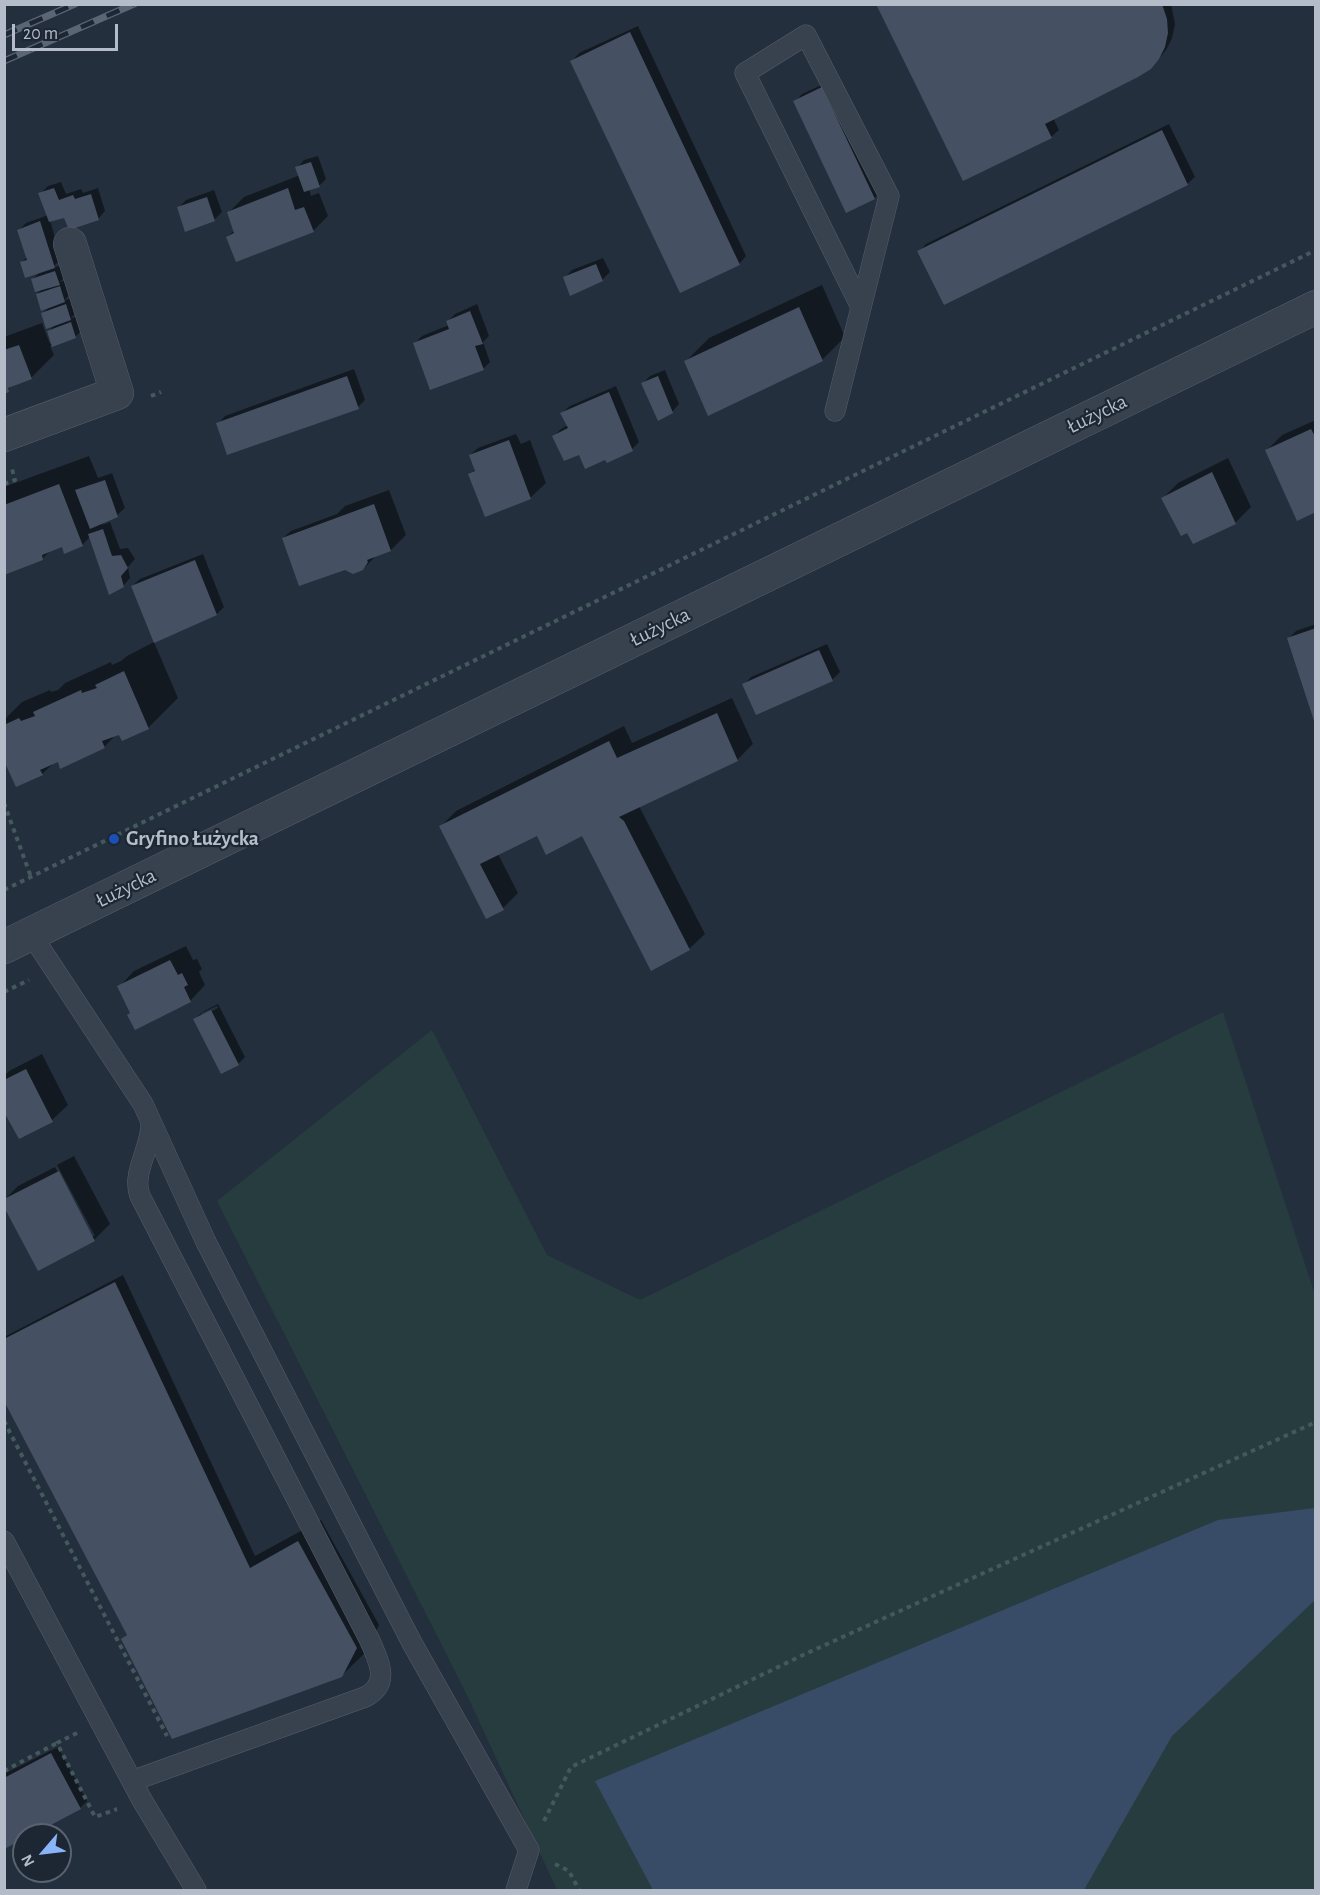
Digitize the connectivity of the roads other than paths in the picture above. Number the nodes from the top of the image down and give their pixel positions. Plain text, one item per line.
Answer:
1 (70, 244) dead end
2 (861, 307) junction
3 (1316, 307) edge
4 (835, 411) dead end
5 (4, 435) edge
6 (18, 941) edge
7 (151, 1123) junction
8 (4, 1541) edge
9 (132, 1781) junction
10 (196, 1890) edge
11 (516, 1890) edge

1 - 5 street
2 - 2 lane
2 - 4 lane
3 - 6 street, Łużycka
6 - 7 lane
7 - 9 lane
7 - 11 lane
8 - 9 lane
9 - 10 lane

